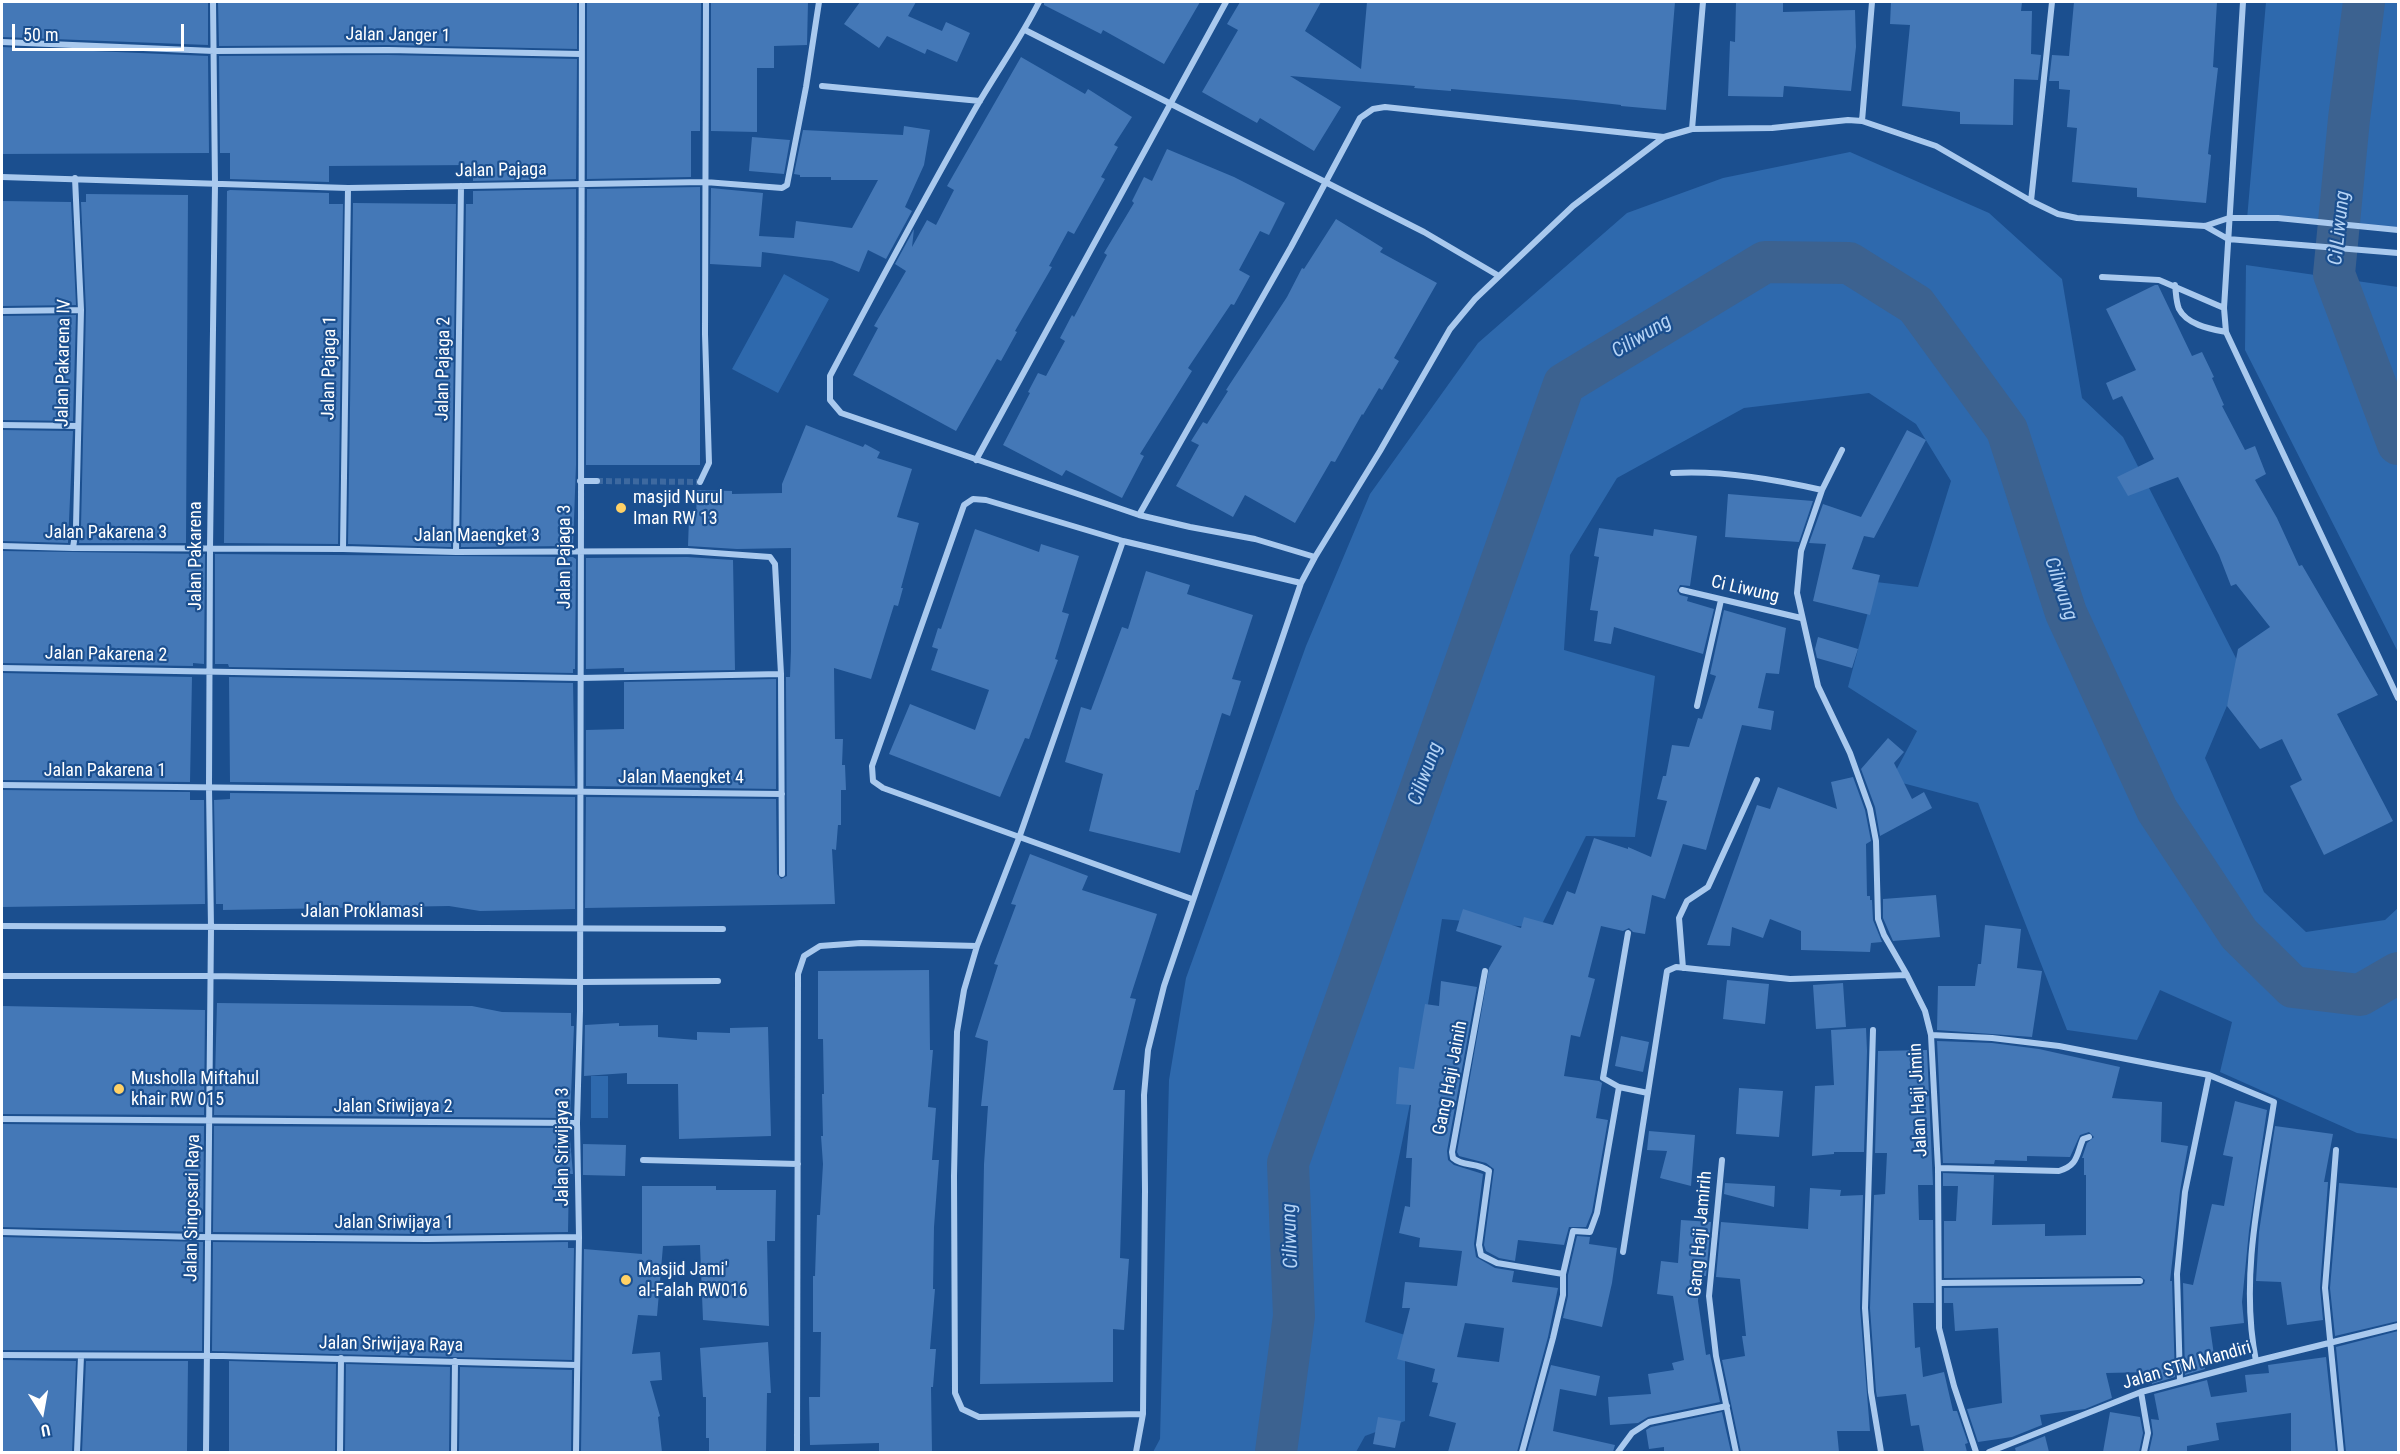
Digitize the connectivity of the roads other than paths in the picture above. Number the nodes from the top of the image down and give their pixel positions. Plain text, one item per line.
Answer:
1 (213, 2) edge
2 (582, 2) edge
3 (706, 2) edge
4 (819, 2) edge
5 (1039, 2) edge
6 (1226, 2) edge
7 (1703, 2) edge
8 (1872, 2) edge
9 (2052, 2) edge
10 (2243, 2) edge
11 (1025, 30) junction
12 (2, 42) edge
13 (214, 51) junction
14 (581, 54) junction
15 (822, 86) dead end
16 (980, 101) junction
17 (1169, 105) junction
18 (1862, 121) junction
19 (1692, 129) junction
20 (1664, 137) junction
21 (2, 177) edge
22 (75, 178) junction
23 (705, 182) junction
24 (1326, 183) junction
25 (215, 184) junction
26 (582, 185) junction
27 (461, 186) junction
28 (348, 188) junction
29 (2031, 201) junction
30 (2229, 218) junction
31 (2205, 226) junction
32 (2398, 230) edge
33 (2228, 239) junction
34 (2398, 254) edge
35 (1499, 276) junction
36 (2102, 277) dead end
37 (2175, 285) junction
38 (2224, 308) junction
39 (81, 310) junction
40 (2, 311) edge
41 (2226, 332) junction
42 (2, 425) edge
43 (78, 426) junction
44 (1842, 450) dead end
45 (976, 460) junction
46 (1673, 473) dead end
47 (580, 481) junction
48 (597, 481) tunnel mouth
49 (700, 482) dead end
50 (1822, 490) junction
51 (1139, 515) junction
52 (1123, 541) junction
53 (2, 546) edge
54 (73, 548) junction
55 (210, 548) junction
56 (343, 549) junction
57 (580, 550) junction
58 (456, 552) junction
59 (1315, 557) junction
60 (1301, 583) junction
61 (1682, 590) dead end
62 (1721, 600) junction
63 (1801, 618) junction
64 (2, 668) edge
65 (210, 672) junction
66 (781, 674) junction
67 (580, 678) junction
68 (2398, 699) edge
69 (1697, 706) dead end
70 (1757, 780) dead end
71 (2, 785) edge
72 (209, 787) junction
73 (580, 792) junction
74 (782, 794) junction
75 (1019, 838) junction
76 (782, 874) dead end
77 (1192, 899) junction
78 (2, 926) edge
79 (211, 928) junction
80 (580, 929) junction
81 (723, 929) dead end
82 (1628, 933) dead end
83 (977, 946) junction
84 (1683, 968) junction
85 (1485, 971) dead end
86 (210, 975) junction
87 (1907, 975) junction
88 (2, 976) edge
89 (718, 981) dead end
90 (580, 982) junction
91 (1873, 1030) dead end
92 (1931, 1035) junction
93 (2209, 1074) junction
94 (1619, 1087) junction
95 (1648, 1093) junction
96 (2, 1119) edge
97 (209, 1121) junction
98 (577, 1123) junction
99 (2089, 1137) dead end
100 (2336, 1150) dead end
101 (643, 1160) dead end
102 (1722, 1160) dead end
103 (798, 1164) junction
104 (1938, 1168) junction
105 (2, 1232) edge
106 (209, 1237) junction
107 (579, 1237) junction
108 (1623, 1252) dead end
109 (1563, 1274) junction
110 (2140, 1281) dead end
111 (1939, 1283) junction
112 (2398, 1326) edge
113 (2330, 1342) junction
114 (2, 1355) edge
115 (81, 1356) junction
116 (205, 1356) junction
117 (341, 1358) junction
118 (456, 1361) junction
119 (2256, 1361) junction
120 (576, 1365) junction
121 (2180, 1381) junction
122 (2141, 1392) junction
123 (1727, 1406) junction
124 (1143, 1414) junction
125 (77, 1452) edge
126 (206, 1452) edge
127 (340, 1452) edge
128 (454, 1452) edge
129 (576, 1452) edge
130 (796, 1452) edge
131 (1136, 1452) edge
132 (1522, 1452) edge
133 (1618, 1452) edge
134 (1736, 1452) edge
135 (1881, 1452) edge
136 (1976, 1452) edge
137 (1989, 1452) edge
138 (2144, 1452) edge
139 (2341, 1452) edge

1 - 13 street, Jalan Pakarena
2 - 14 street, Jalan Pajaga 3
3 - 23 street
4 - 23 street, Jalan Pajaga
5 - 11 street
6 - 17 street
7 - 19 street
8 - 18 street
9 - 29 street
10 - 30 street
11 - 16 street
11 - 17 street
12 - 13 street, Jalan Janger 1
13 - 14 street, Jalan Janger 1
13 - 25 street, Jalan Pakarena
14 - 26 street, Jalan Pajaga 3
15 - 16 street
16 - 45 street
17 - 24 street
17 - 45 street
18 - 19 street
18 - 29 street
19 - 20 street
20 - 24 street
20 - 35 street
21 - 22 street, Jalan Pajaga
22 - 25 street, Jalan Pajaga
22 - 39 street, Jalan Pakarena IV
23 - 26 street, Jalan Pajaga
23 - 49 street
24 - 35 street
24 - 51 street
25 - 28 street, Jalan Pajaga
25 - 55 street, Jalan Pakarena
26 - 27 street, Jalan Pajaga
26 - 47 street, Jalan Pajaga 3
27 - 28 street, Jalan Pajaga
27 - 58 street, Jalan Pajaga 2
28 - 56 street, Jalan Pajaga 1
29 - 31 street
30 - 31 street
30 - 32 street
30 - 33 street
31 - 33 street
33 - 34 street
33 - 38 street
35 - 59 street
36 - 37 street
37 - 38 street
37 - 41 street
38 - 41 street
39 - 40 street
39 - 43 street, Jalan Pakarena IV
41 - 68 street
42 - 43 street
43 - 54 street, Jalan Pakarena IV
44 - 50 street, Jalan Haji Jimin
45 - 51 street
46 - 50 street
47 - 48 street
47 - 57 street, Jalan Pajaga 3
50 - 63 street, Jalan Haji Jimin
51 - 59 street
52 - 60 street
52 - 75 street
52 - 75 street
53 - 54 street, Jalan Pakarena 3
54 - 55 street, Jalan Pakarena 3
55 - 56 street, Jalan Maengket 3
55 - 65 street, Jalan Pakarena
56 - 58 street, Jalan Maengket 3
57 - 58 street, Jalan Maengket 3
57 - 66 street, Jalan Maengket 3
57 - 67 street, Jalan Pajaga 3
59 - 60 street
60 - 77 street
61 - 62 street, Ci Liwung
62 - 63 street, Ci Liwung
62 - 69 street
63 - 87 street, Jalan Haji Jimin
64 - 65 street, Jalan Pakarena 2
65 - 67 street, Jalan Pakarena 2
65 - 72 street, Jalan Pakarena
66 - 67 street, Jalan Pakarena 2
66 - 74 street
67 - 73 street, Jalan Pajaga 3
70 - 84 street
71 - 72 street, Jalan Pakarena 1
72 - 73 street, Jalan Pakarena 1
72 - 79 street, Jalan Pakarena
73 - 74 street, Jalan Maengket 4
73 - 80 street, Jalan Pajaga 3
74 - 76 street
75 - 77 street
75 - 83 street
77 - 124 street
78 - 79 street, Jalan Proklamasi
79 - 80 street, Jalan Proklamasi
79 - 86 street, Jalan Singosari Raya
80 - 81 street, Jalan Proklamasi
80 - 90 street, Jalan Sriwijaya 3
82 - 94 street
83 - 103 street
83 - 124 street
84 - 87 street
84 - 95 street
85 - 109 street, Gang Haji Jainih
86 - 88 street
86 - 90 street
86 - 97 street, Jalan Singosari Raya
87 - 92 street, Jalan Haji Jimin
89 - 90 street
90 - 98 street, Jalan Sriwijaya 3
91 - 135 street
92 - 93 street
92 - 104 street, Jalan Haji Jimin
93 - 119 street
93 - 121 street
94 - 95 street
94 - 109 street
95 - 108 street
96 - 97 street, Jalan Sriwijaya 2
97 - 98 street, Jalan Sriwijaya 2
97 - 106 street, Jalan Singosari Raya
98 - 107 street, Jalan Sriwijaya 3
99 - 104 street
100 - 113 street
101 - 103 street
102 - 123 street, Gang Haji Jamirih
103 - 130 street
104 - 111 street, Jalan Haji Jimin
105 - 106 street, Jalan Sriwijaya 1
106 - 107 street, Jalan Sriwijaya 1
106 - 116 street, Jalan Singosari Raya
107 - 120 street, Jalan Sriwijaya 3
109 - 132 street
110 - 111 street
111 - 136 street, Jalan Haji Jimin
112 - 113 street, Jalan STM Mandiri
113 - 119 street, Jalan STM Mandiri
113 - 139 street
114 - 115 street, Jalan Sriwijaya Raya
115 - 116 street, Jalan Sriwijaya Raya
115 - 125 street
116 - 117 street, Jalan Sriwijaya Raya
116 - 126 street, Jalan Singosari Raya
117 - 118 street, Jalan Sriwijaya Raya
117 - 127 street
118 - 120 street, Jalan Sriwijaya Raya
118 - 128 street
119 - 121 street, Jalan STM Mandiri
120 - 129 street, Jalan Sriwijaya 3
121 - 122 street, Jalan STM Mandiri
122 - 137 street, Jalan STM Mandiri
122 - 138 street
123 - 133 street
123 - 134 street, Gang Haji Jamirih
124 - 131 street

